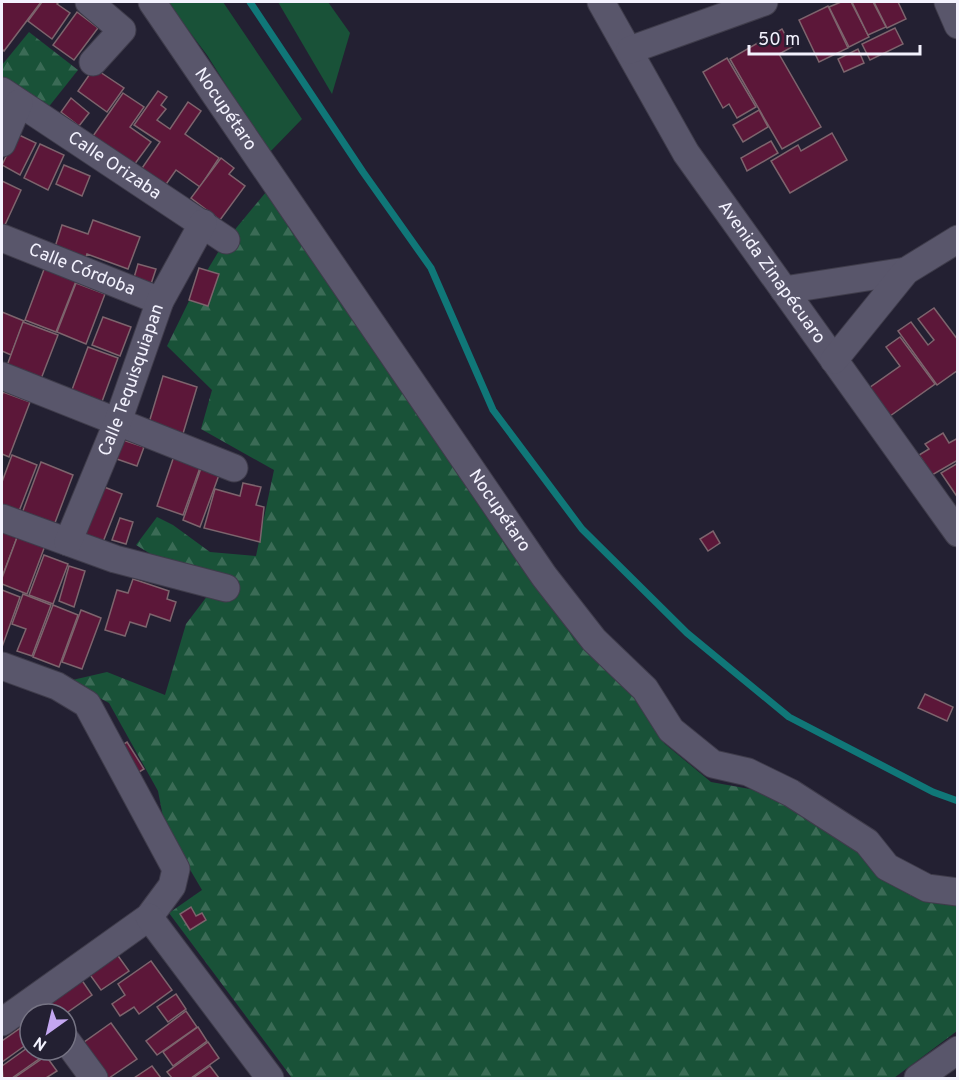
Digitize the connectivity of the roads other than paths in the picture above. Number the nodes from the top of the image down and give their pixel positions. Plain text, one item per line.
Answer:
1 (89, 2) edge
2 (152, 2) edge
3 (601, 2) edge
4 (764, 2) edge
5 (948, 2) edge
6 (957, 25) edge
7 (630, 50) junction
8 (93, 62) dead end
9 (10, 97) edge
10 (2, 143) edge
11 (203, 224) junction
12 (2, 238) edge
13 (226, 240) dead end
14 (950, 249) edge
15 (906, 271) junction
16 (784, 290) junction
17 (160, 301) junction
18 (834, 360) junction
19 (2, 376) edge
20 (118, 421) junction
21 (234, 468) dead end
22 (2, 518) edge
23 (957, 533) edge
24 (68, 542) junction
25 (226, 588) dead end
26 (2, 666) edge
27 (957, 892) edge
28 (149, 917) junction
29 (46, 1002) edge
30 (18, 1015) edge
31 (2, 1022) edge
32 (957, 1050) edge
33 (78, 1056) edge
34 (94, 1078) edge
35 (270, 1078) edge
36 (918, 1078) edge

1 - 8 street
2 - 27 street, Nocupétaro
3 - 7 street, Avenida Zinapécuaro
4 - 7 street
5 - 6 street
7 - 16 street, Avenida Zinapécuaro
9 - 10 street
9 - 11 street, Calle Orizaba
11 - 13 street, Calle Orizaba
11 - 17 street, Calle Tequisquiapan
12 - 17 street, Calle Córdoba
14 - 15 street
15 - 16 street
15 - 18 street
16 - 18 street, Avenida Zinapécuaro
17 - 20 street, Calle Tequisquiapan
18 - 23 street, Avenida Zinapécuaro
19 - 20 street
20 - 21 street
20 - 24 street, Calle Tequisquiapan
22 - 24 street
24 - 25 street
26 - 28 street
28 - 29 street
28 - 35 street
30 - 31 street
32 - 36 street
33 - 34 street

